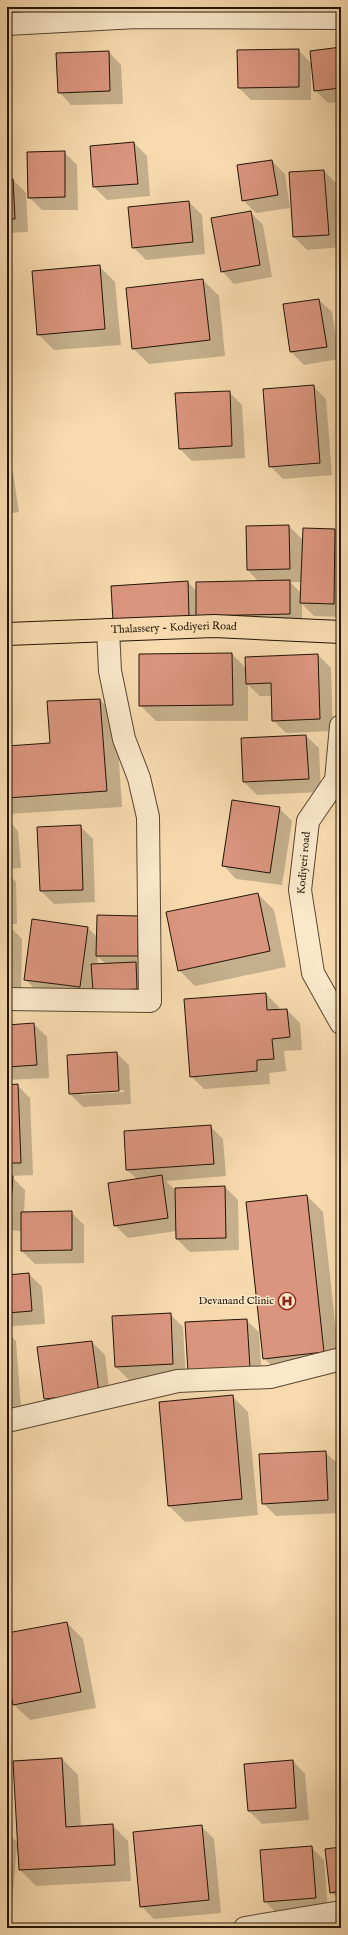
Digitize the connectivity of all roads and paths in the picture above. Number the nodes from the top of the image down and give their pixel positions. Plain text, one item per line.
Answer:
1 (341, 18) edge
2 (7, 24) edge
3 (108, 630) junction
4 (341, 632) edge
5 (7, 634) edge
6 (341, 726) edge
7 (7, 999) edge
8 (341, 1024) edge
9 (341, 1359) edge
10 (7, 1420) edge
11 (341, 1912) edge
12 (245, 1928) edge

1 - 2 street
3 - 4 main road, Thalassery - Kodiyeri Road
3 - 5 main road, Thalassery - Kodiyeri Road
3 - 7 street
6 - 8 street, Kodiyeri road
9 - 10 street
11 - 12 street

